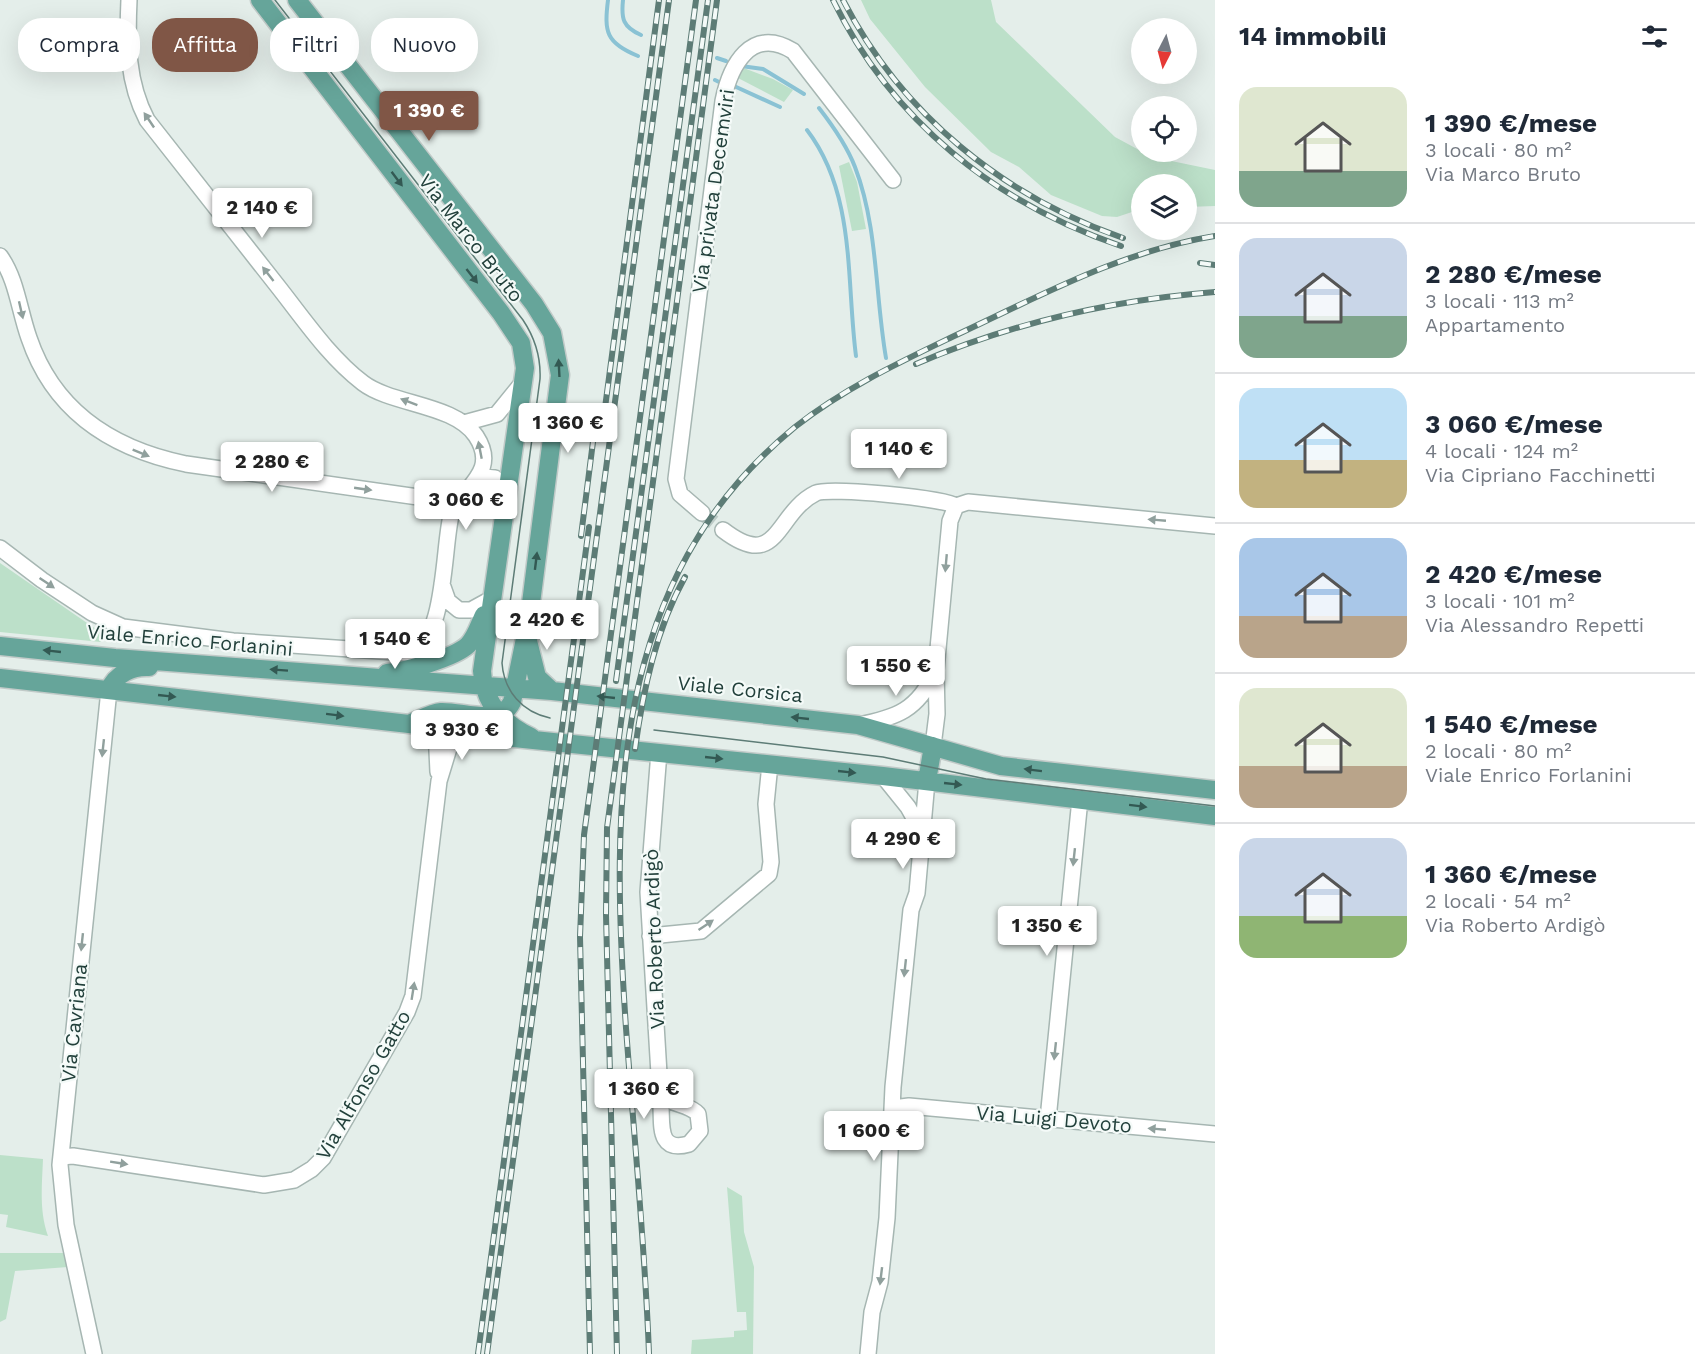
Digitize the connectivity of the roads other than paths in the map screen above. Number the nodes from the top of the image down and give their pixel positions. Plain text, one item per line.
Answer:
1 (129, 0) edge
2 (260, 0) edge
3 (297, 0) edge
4 (893, 180) dead end
5 (0, 256) edge
6 (523, 382) junction
7 (464, 423) junction
8 (476, 482) junction
9 (464, 498) junction
10 (505, 501) junction
11 (956, 506) junction
12 (697, 509) tunnel mouth
13 (1215, 526) edge
14 (723, 530) tunnel mouth
15 (0, 548) edge
16 (442, 584) junction
17 (491, 599) junction
18 (529, 619) junction
19 (0, 646) edge
20 (222, 666) junction
21 (936, 670) junction
22 (338, 675) junction
23 (0, 678) edge
24 (423, 681) junction
25 (484, 686) junction
26 (515, 688) junction
27 (109, 690) junction
28 (552, 691) junction
29 (499, 715) junction
30 (858, 724) junction
31 (443, 725) junction
32 (543, 740) junction
33 (933, 746) junction
34 (659, 752) junction
35 (770, 764) junction
36 (883, 776) junction
37 (927, 781) junction
38 (1215, 790) edge
39 (1080, 799) junction
40 (1215, 816) edge
41 (923, 835) junction
42 (650, 936) junction
43 (660, 1090) dead end
44 (892, 1108) junction
45 (1048, 1119) junction
46 (1215, 1134) edge
47 (61, 1157) junction
48 (94, 1354) edge
49 (868, 1354) edge

7 -> 1 street
2 -> 6 main road, Via Marco Bruto
18 -> 3 main road, Via Marco Bruto
4 - 12 street, Via privata Decemviri
5 -> 9 street
6 - 7 street
6 - 10 main road, Via Marco Bruto
8 -> 7 street
8 - 9 street
8 - 10 street
9 - 16 street
10 - 17 main road, Via Marco Bruto
13 -> 11 street
11 - 14 street
11 -> 21 street
15 -> 16 street
16 - 17 street
17 - 22 main road
17 - 25 main road, Via Marco Bruto
18 - 26 main road
18 - 28 main road
20 -> 19 main road, Viale Enrico Forlanini
22 -> 20 main road, Viale Enrico Forlanini
20 - 27 main road
21 - 30 street, Viale Corsica
21 - 33 street
22 - 24 main road, Viale Enrico Forlanini
23 - 27 main road
24 - 25 main road, Viale Enrico Forlanini
24 - 31 main road
25 - 26 main road, Viale Enrico Forlanini
25 - 29 main road
26 - 28 main road, Viale Enrico Forlanini
26 - 29 main road
27 -> 31 main road
27 -> 47 street, Via Cavriana
30 -> 28 main road, Viale Corsica
29 - 31 main road
29 - 32 main road
30 - 33 main road
31 - 32 main road
47 -> 31 street, Via Alfonso Gatto
32 - 34 main road
33 - 37 main road
38 -> 33 main road
34 -> 35 main road
34 - 42 street, Via Roberto Ardigò
35 -> 36 main road
42 -> 35 street
36 - 37 main road
36 - 41 street
37 -> 39 main road
37 - 41 street
39 -> 40 main road
39 -> 45 street
41 -> 44 street
42 - 43 street, Via Roberto Ardigò
44 - 45 street, Via Luigi Devoto
44 -> 49 street
46 -> 45 street, Via Luigi Devoto
47 - 48 street, Via Cavriana

